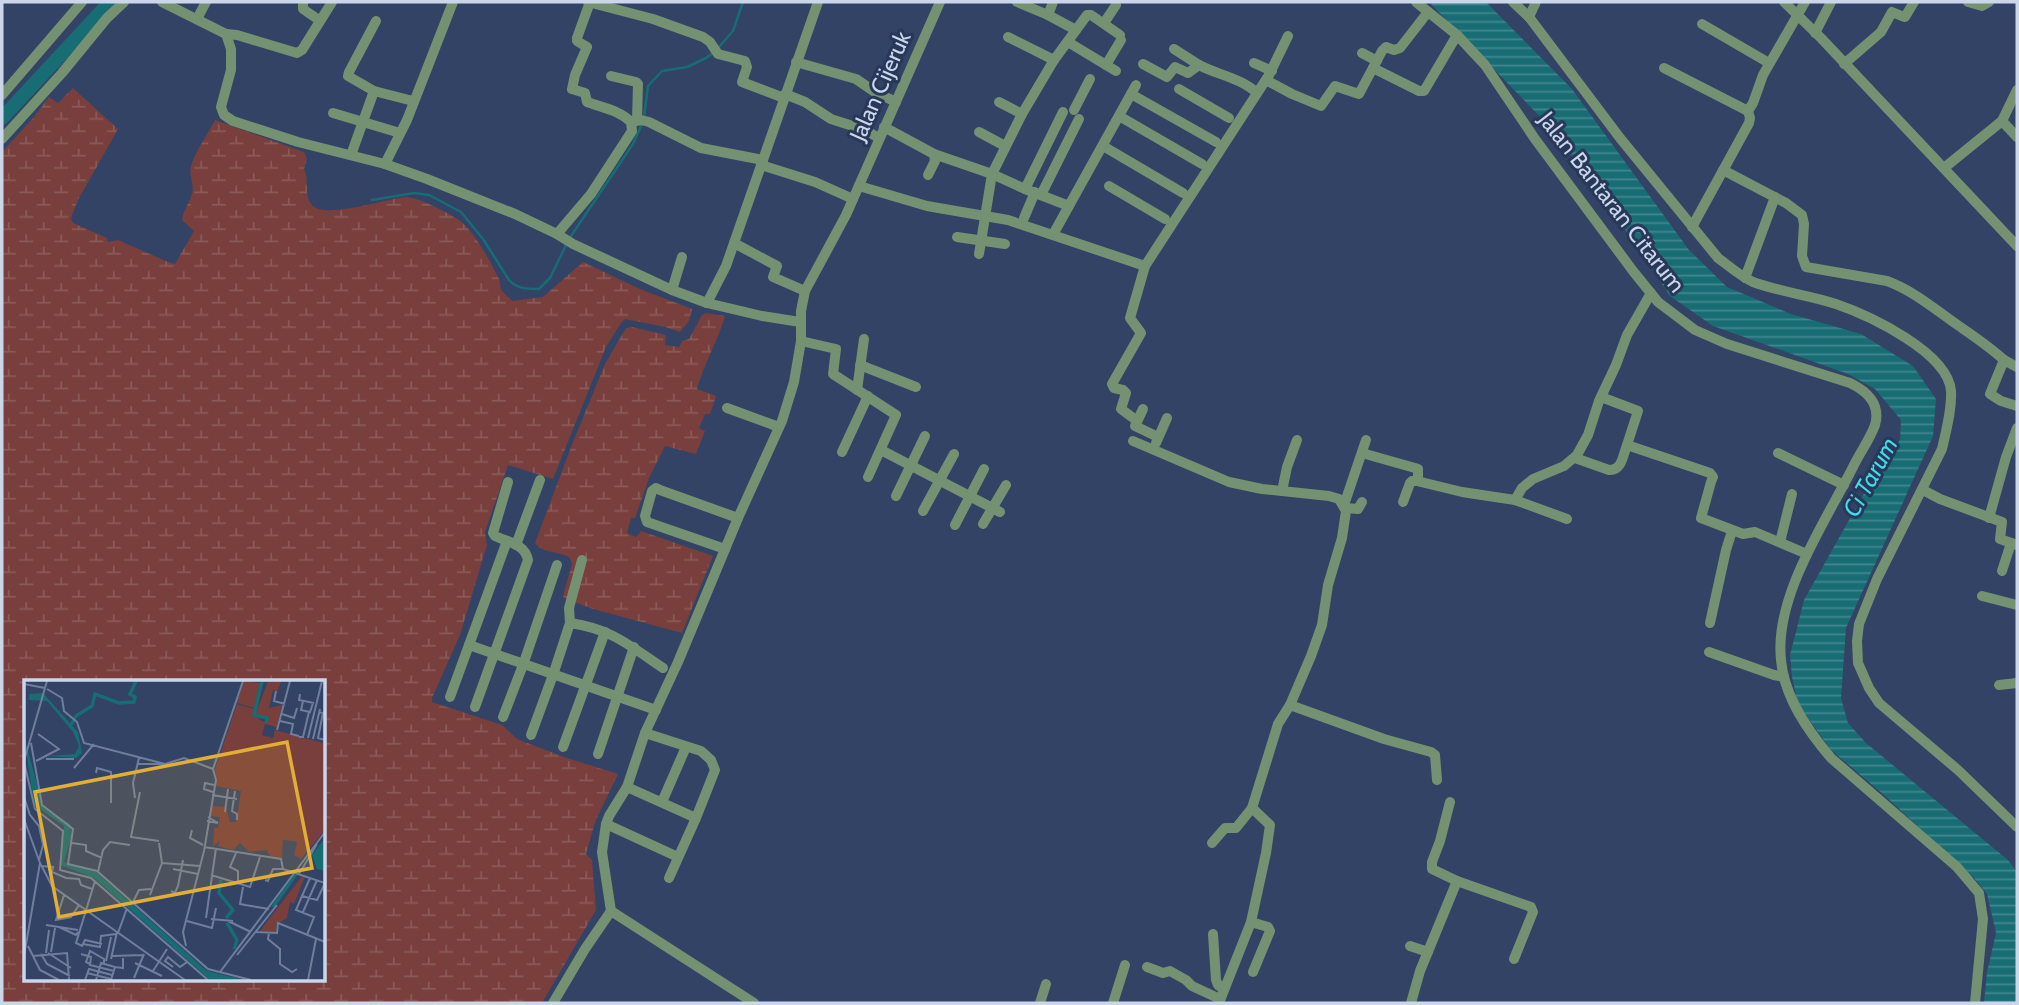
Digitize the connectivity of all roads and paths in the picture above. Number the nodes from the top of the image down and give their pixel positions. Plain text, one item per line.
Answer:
1 (82, 2) edge
2 (124, 2) edge
3 (162, 2) edge
4 (206, 2) edge
5 (303, 2) edge
6 (332, 2) edge
7 (453, 2) edge
8 (589, 2) edge
9 (818, 2) edge
10 (940, 2) edge
11 (1053, 2) edge
12 (1416, 2) edge
13 (1513, 2) edge
14 (1536, 2) edge
15 (1784, 2) edge
16 (1805, 2) edge
17 (1831, 2) edge
18 (1914, 2) edge
19 (1969, 2) edge
20 (1989, 2) edge
21 (1022, 3) edge
22 (1116, 5) dead end
23 (1428, 12) junction
24 (1048, 15) junction
25 (1798, 16) junction
26 (1529, 17) junction
27 (197, 19) junction
28 (320, 20) junction
29 (376, 21) dead end
30 (1104, 23) junction
31 (1702, 24) dead end
32 (1076, 30) junction
33 (1815, 33) junction
34 (226, 34) junction
35 (1457, 35) junction
36 (1289, 36) dead end
37 (1008, 37) dead end
38 (1068, 42) junction
39 (1362, 53) dead end
40 (1054, 60) junction
41 (796, 62) junction
42 (1254, 63) dead end
43 (1769, 63) junction
44 (1143, 64) dead end
45 (1844, 64) junction
46 (1199, 65) junction
47 (1375, 65) junction
48 (1175, 67) junction
49 (1664, 68) dead end
50 (1269, 75) junction
51 (611, 76) dead end
52 (1090, 79) dead end
53 (1178, 89) dead end
54 (2017, 90) edge
55 (374, 91) junction
56 (1257, 93) junction
57 (2, 95) edge
58 (784, 96) junction
59 (414, 102) junction
60 (896, 102) junction
61 (999, 102) dead end
62 (1748, 111) junction
63 (333, 113) dead end
64 (1022, 114) junction
65 (1072, 114) junction
66 (1119, 116) junction
67 (1230, 118) dead end
68 (363, 121) junction
69 (639, 121) junction
70 (2002, 121) junction
71 (979, 132) dead end
72 (400, 133) junction
73 (882, 133) junction
74 (2017, 137) edge
75 (2, 139) edge
76 (1216, 142) dead end
77 (1006, 146) junction
78 (1103, 146) junction
79 (934, 154) junction
80 (351, 155) junction
81 (762, 163) junction
82 (385, 164) junction
83 (1202, 164) dead end
84 (1944, 168) junction
85 (1723, 170) junction
86 (992, 174) junction
87 (928, 175) dead end
88 (859, 186) junction
89 (1109, 186) dead end
90 (1033, 192) junction
91 (1183, 193) dead end
92 (1775, 197) junction
93 (853, 199) junction
94 (1069, 206) junction
95 (986, 215) junction
96 (1024, 218) dead end
97 (1165, 219) dead end
98 (1692, 227) junction
99 (1055, 231) dead end
100 (558, 235) junction
101 (957, 237) dead end
102 (981, 241) junction
103 (734, 243) junction
104 (1004, 244) dead end
105 (2017, 246) edge
106 (979, 254) dead end
107 (682, 257) dead end
108 (1145, 266) junction
109 (1745, 278) junction
110 (671, 290) junction
111 (805, 291) junction
112 (1651, 293) junction
113 (707, 303) junction
114 (800, 322) junction
115 (838, 336) dead end
116 (864, 339) dead end
117 (801, 341) junction
118 (836, 349) junction
119 (2004, 360) junction
120 (860, 365) junction
121 (2017, 367) edge
122 (916, 387) dead end
123 (857, 390) junction
124 (868, 396) junction
125 (1601, 397) junction
126 (2017, 406) edge
127 (727, 408) dead end
128 (1143, 409) dead end
129 (1167, 418) dead end
130 (1136, 420) junction
131 (779, 427) junction
132 (2017, 428) edge
133 (925, 436) dead end
134 (1158, 437) junction
135 (1297, 440) dead end
136 (1366, 440) dead end
137 (1133, 441) dead end
138 (1627, 445) junction
139 (1153, 449) junction
140 (881, 450) junction
141 (842, 452) dead end
142 (1362, 453) junction
143 (1778, 453) dead end
144 (954, 454) dead end
145 (1575, 458) junction
146 (911, 465) junction
147 (984, 469) dead end
148 (868, 477) dead end
149 (541, 480) dead end
150 (940, 481) junction
151 (1418, 481) junction
152 (508, 482) dead end
153 (1006, 485) dead end
154 (1844, 485) junction
155 (1923, 490) junction
156 (1282, 491) junction
157 (1792, 495) dead end
158 (896, 496) dead end
159 (969, 497) junction
160 (1515, 500) junction
161 (1362, 502) dead end
162 (1403, 502) dead end
163 (1345, 507) junction
164 (996, 510) junction
165 (923, 511) dead end
166 (1989, 517) junction
167 (738, 518) junction
168 (1567, 519) dead end
169 (983, 524) dead end
170 (955, 525) dead end
171 (1732, 531) junction
172 (1780, 542) junction
173 (512, 543) junction
174 (2014, 544) edge
175 (725, 549) junction
176 (1807, 554) junction
177 (582, 560) dead end
178 (557, 565) dead end
179 (2002, 571) dead end
180 (1982, 596) dead end
181 (2017, 605) edge
182 (570, 623) junction
183 (1710, 623) dead end
184 (606, 632) junction
185 (469, 645) junction
186 (634, 647) junction
187 (1709, 652) dead end
188 (494, 654) junction
189 (523, 665) junction
190 (663, 668) dead end
191 (553, 676) junction
192 (1784, 677) junction
193 (2017, 683) edge
194 (1999, 685) dead end
195 (585, 686) junction
196 (450, 697) dead end
197 (618, 697) junction
198 (1290, 705) junction
199 (475, 707) dead end
200 (656, 710) junction
201 (503, 717) dead end
202 (648, 734) junction
203 (531, 735) dead end
204 (563, 747) dead end
205 (686, 747) junction
206 (598, 754) dead end
207 (1437, 780) dead end
208 (629, 788) junction
209 (662, 802) junction
210 (1450, 802) dead end
211 (1252, 808) junction
212 (696, 818) junction
213 (606, 824) junction
214 (2017, 827) edge
215 (1212, 843) dead end
216 (678, 857) junction
217 (668, 878) dead end
218 (1457, 881) junction
219 (611, 911) junction
220 (1251, 922) junction
221 (1213, 934) dead end
222 (1410, 946) dead end
223 (1428, 952) junction
224 (1514, 959) dead end
225 (1125, 965) dead end
226 (1147, 967) dead end
227 (1253, 972) dead end
228 (1046, 984) dead end
229 (1221, 997) edge
230 (751, 1002) edge
231 (553, 1003) edge
232 (1040, 1003) edge
233 (1113, 1003) edge
234 (1411, 1003) edge
235 (1975, 1003) edge

1 - 57 street
2 - 75 street
3 - 27 street
4 - 27 street
5 - 28 street
6 - 28 street
7 - 59 street
8 - 58 street
8 - 69 street
9 - 41 street
10 - 60 street, Jalan Cijeruk
11 - 24 street
12 - 23 street, Jalan Bantaran Citarum
13 - 26 street
14 - 26 street
15 - 25 street
16 - 25 street
17 - 33 street
18 - 45 street
19 - 20 street
21 - 24 street
22 - 30 street
23 - 35 street, Jalan Bantaran Citarum
23 - 47 street
24 - 32 street
25 - 33 street
25 - 43 street
26 - 98 street
27 - 34 street
28 - 34 street
29 - 55 street
30 - 32 street
30 - 38 street
31 - 43 street
32 - 38 street
33 - 45 street
34 - 80 street
35 - 47 street
35 - 112 street, Jalan Bantaran Citarum
36 - 50 street
37 - 40 street
38 - 40 street
39 - 47 street
40 - 64 street
41 - 58 street
41 - 60 street
42 - 50 street
43 - 62 street
44 - 48 street
45 - 84 street
46 - 48 street
46 - 48 street
46 - 56 street
47 - 50 street
49 - 62 street
50 - 56 street
51 - 69 street
52 - 65 street
53 - 67 street
54 - 70 street
55 - 59 street
55 - 68 street
56 - 108 street
58 - 73 street
58 - 81 street
59 - 72 street
60 - 73 street, Jalan Cijeruk
61 - 64 street
62 - 85 street
63 - 68 street
64 - 77 street
65 - 90 street
65 - 90 street
66 - 76 street
66 - 78 street
66 - 83 street
68 - 72 street
68 - 80 street
69 - 81 street
69 - 100 street
70 - 74 street
70 - 84 street
71 - 77 street
72 - 82 street
73 - 79 street
73 - 88 street, Jalan Cijeruk
77 - 86 street
78 - 91 street
78 - 94 street
79 - 86 street
79 - 87 street
80 - 82 street
81 - 93 street
81 - 103 street
82 - 100 street
84 - 105 street
85 - 92 street
85 - 98 street
86 - 90 street
86 - 95 street
88 - 93 street, Jalan Cijeruk
88 - 95 street
89 - 97 street
90 - 94 street
90 - 96 street
92 - 109 street
92 - 119 street
93 - 111 street, Jalan Cijeruk
94 - 99 street
95 - 102 street
95 - 108 street
98 - 109 street
100 - 110 street
101 - 102 street
102 - 104 street
102 - 106 street
103 - 111 street
103 - 113 street
107 - 110 street
108 - 130 street
109 - 155 street
110 - 113 street
111 - 114 street
112 - 125 street
112 - 154 street, Jalan Bantaran Citarum
113 - 114 street
114 - 117 street
115 - 118 street
116 - 120 street
117 - 118 street
117 - 131 street
118 - 123 street
119 - 121 street
119 - 126 street
120 - 122 street
120 - 123 street
123 - 124 street
124 - 140 street
124 - 141 street
125 - 138 street
125 - 145 street
127 - 131 street
128 - 130 street
129 - 134 street
130 - 134 street
131 - 167 street
132 - 166 street
133 - 146 street
134 - 139 street
135 - 156 street
136 - 142 street
137 - 139 street
138 - 145 street
138 - 171 street
139 - 156 street
140 - 146 street
140 - 148 street
142 - 151 street
142 - 163 street
143 - 154 street
144 - 150 street
145 - 160 street
146 - 150 street
146 - 158 street
147 - 159 street
149 - 173 street
150 - 159 street
150 - 165 street
151 - 160 street
151 - 162 street
152 - 173 street
153 - 164 street
154 - 176 street, Jalan Bantaran Citarum
155 - 166 street
155 - 214 street
156 - 163 street
157 - 172 street
159 - 164 street
159 - 170 street
160 - 168 street
161 - 163 street
163 - 198 street
164 - 169 street
166 - 174 street
167 - 175 street
167 - 175 street
171 - 172 street
171 - 183 street
172 - 176 street
173 - 185 street
173 - 188 street
174 - 179 street
175 - 200 street
176 - 192 street, Jalan Bantaran Citarum
177 - 182 street
178 - 189 street
180 - 181 street
182 - 184 street
182 - 191 street
184 - 186 street
184 - 195 street
185 - 188 street
185 - 196 street
186 - 190 street
186 - 197 street
187 - 192 street
188 - 189 street
188 - 199 street
189 - 191 street
189 - 201 street
191 - 195 street
191 - 203 street
192 - 235 street, Jalan Bantaran Citarum
193 - 194 street
195 - 197 street
195 - 204 street
197 - 200 street
197 - 206 street
198 - 207 street
198 - 211 street
200 - 202 street
202 - 205 street
202 - 208 street
205 - 209 street
205 - 212 street
208 - 209 street
208 - 213 street
209 - 212 street
210 - 218 street
211 - 215 street
211 - 220 street
212 - 216 street
213 - 216 street
213 - 219 street
216 - 217 street
218 - 223 street
218 - 224 street
219 - 230 street
219 - 231 street
220 - 227 street
220 - 229 street
221 - 229 street
222 - 223 street
223 - 234 street
225 - 233 street
226 - 229 street
228 - 232 street

